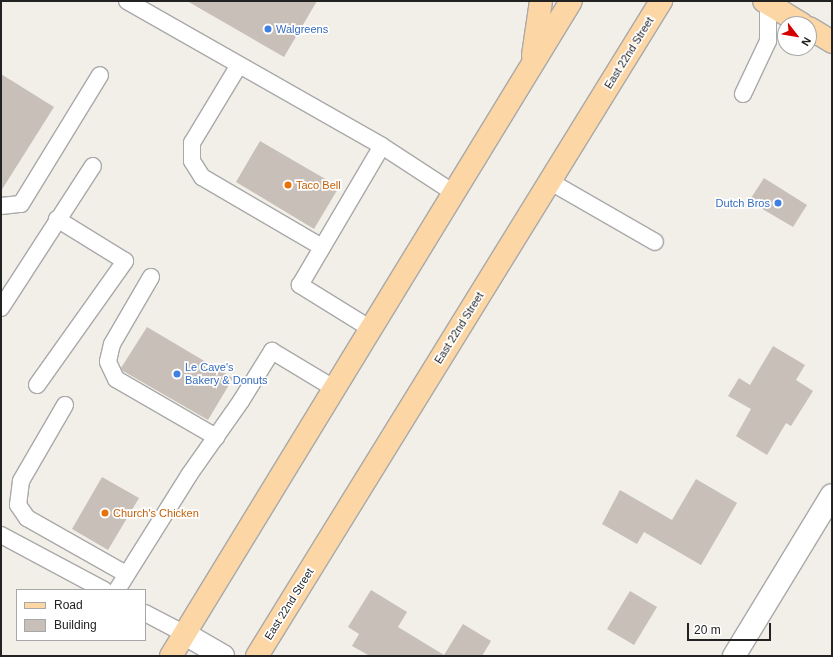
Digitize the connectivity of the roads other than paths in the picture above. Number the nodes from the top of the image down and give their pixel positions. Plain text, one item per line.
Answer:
1 (127, 1) edge
2 (541, 1) edge
3 (571, 1) edge
4 (661, 1) edge
5 (766, 2) edge
6 (789, 16) edge
7 (817, 33) edge
8 (832, 42) edge
9 (239, 65) junction
10 (531, 67) junction
11 (100, 75) dead end
12 (743, 94) dead end
13 (382, 146) junction
14 (93, 166) dead end
15 (549, 181) junction
16 (454, 193) junction
17 (1, 206) edge
18 (57, 219) junction
19 (655, 242) dead end
20 (322, 247) junction
21 (151, 277) dead end
22 (1, 308) edge
23 (371, 329) junction
24 (37, 385) dead end
25 (335, 389) junction
26 (65, 405) dead end
27 (216, 437) junction
28 (832, 495) edge
29 (1, 535) edge
30 (126, 574) junction
31 (102, 589) edge
32 (118, 589) edge
33 (146, 614) edge
34 (185, 634) junction
35 (171, 656) edge
36 (223, 656) edge
37 (257, 656) edge
38 (734, 656) edge

1 - 9 lane
2 - 10 main road
3 - 10 main road
4 - 15 main road, East 22nd Street
5 - 6 main road
5 - 12 lane
7 - 8 main road
9 - 13 lane
9 - 20 lane
10 - 16 main road
11 - 17 lane
13 - 16 lane
13 - 20 lane
14 - 18 lane
15 - 19 lane
15 - 37 main road, East 22nd Street
16 - 23 main road
18 - 22 lane
18 - 24 lane
20 - 23 lane
21 - 27 lane
23 - 25 main road
25 - 27 lane
25 - 34 main road
26 - 30 lane
27 - 30 lane
28 - 38 street
29 - 31 lane
30 - 32 lane
33 - 34 lane
34 - 35 main road
34 - 36 street

